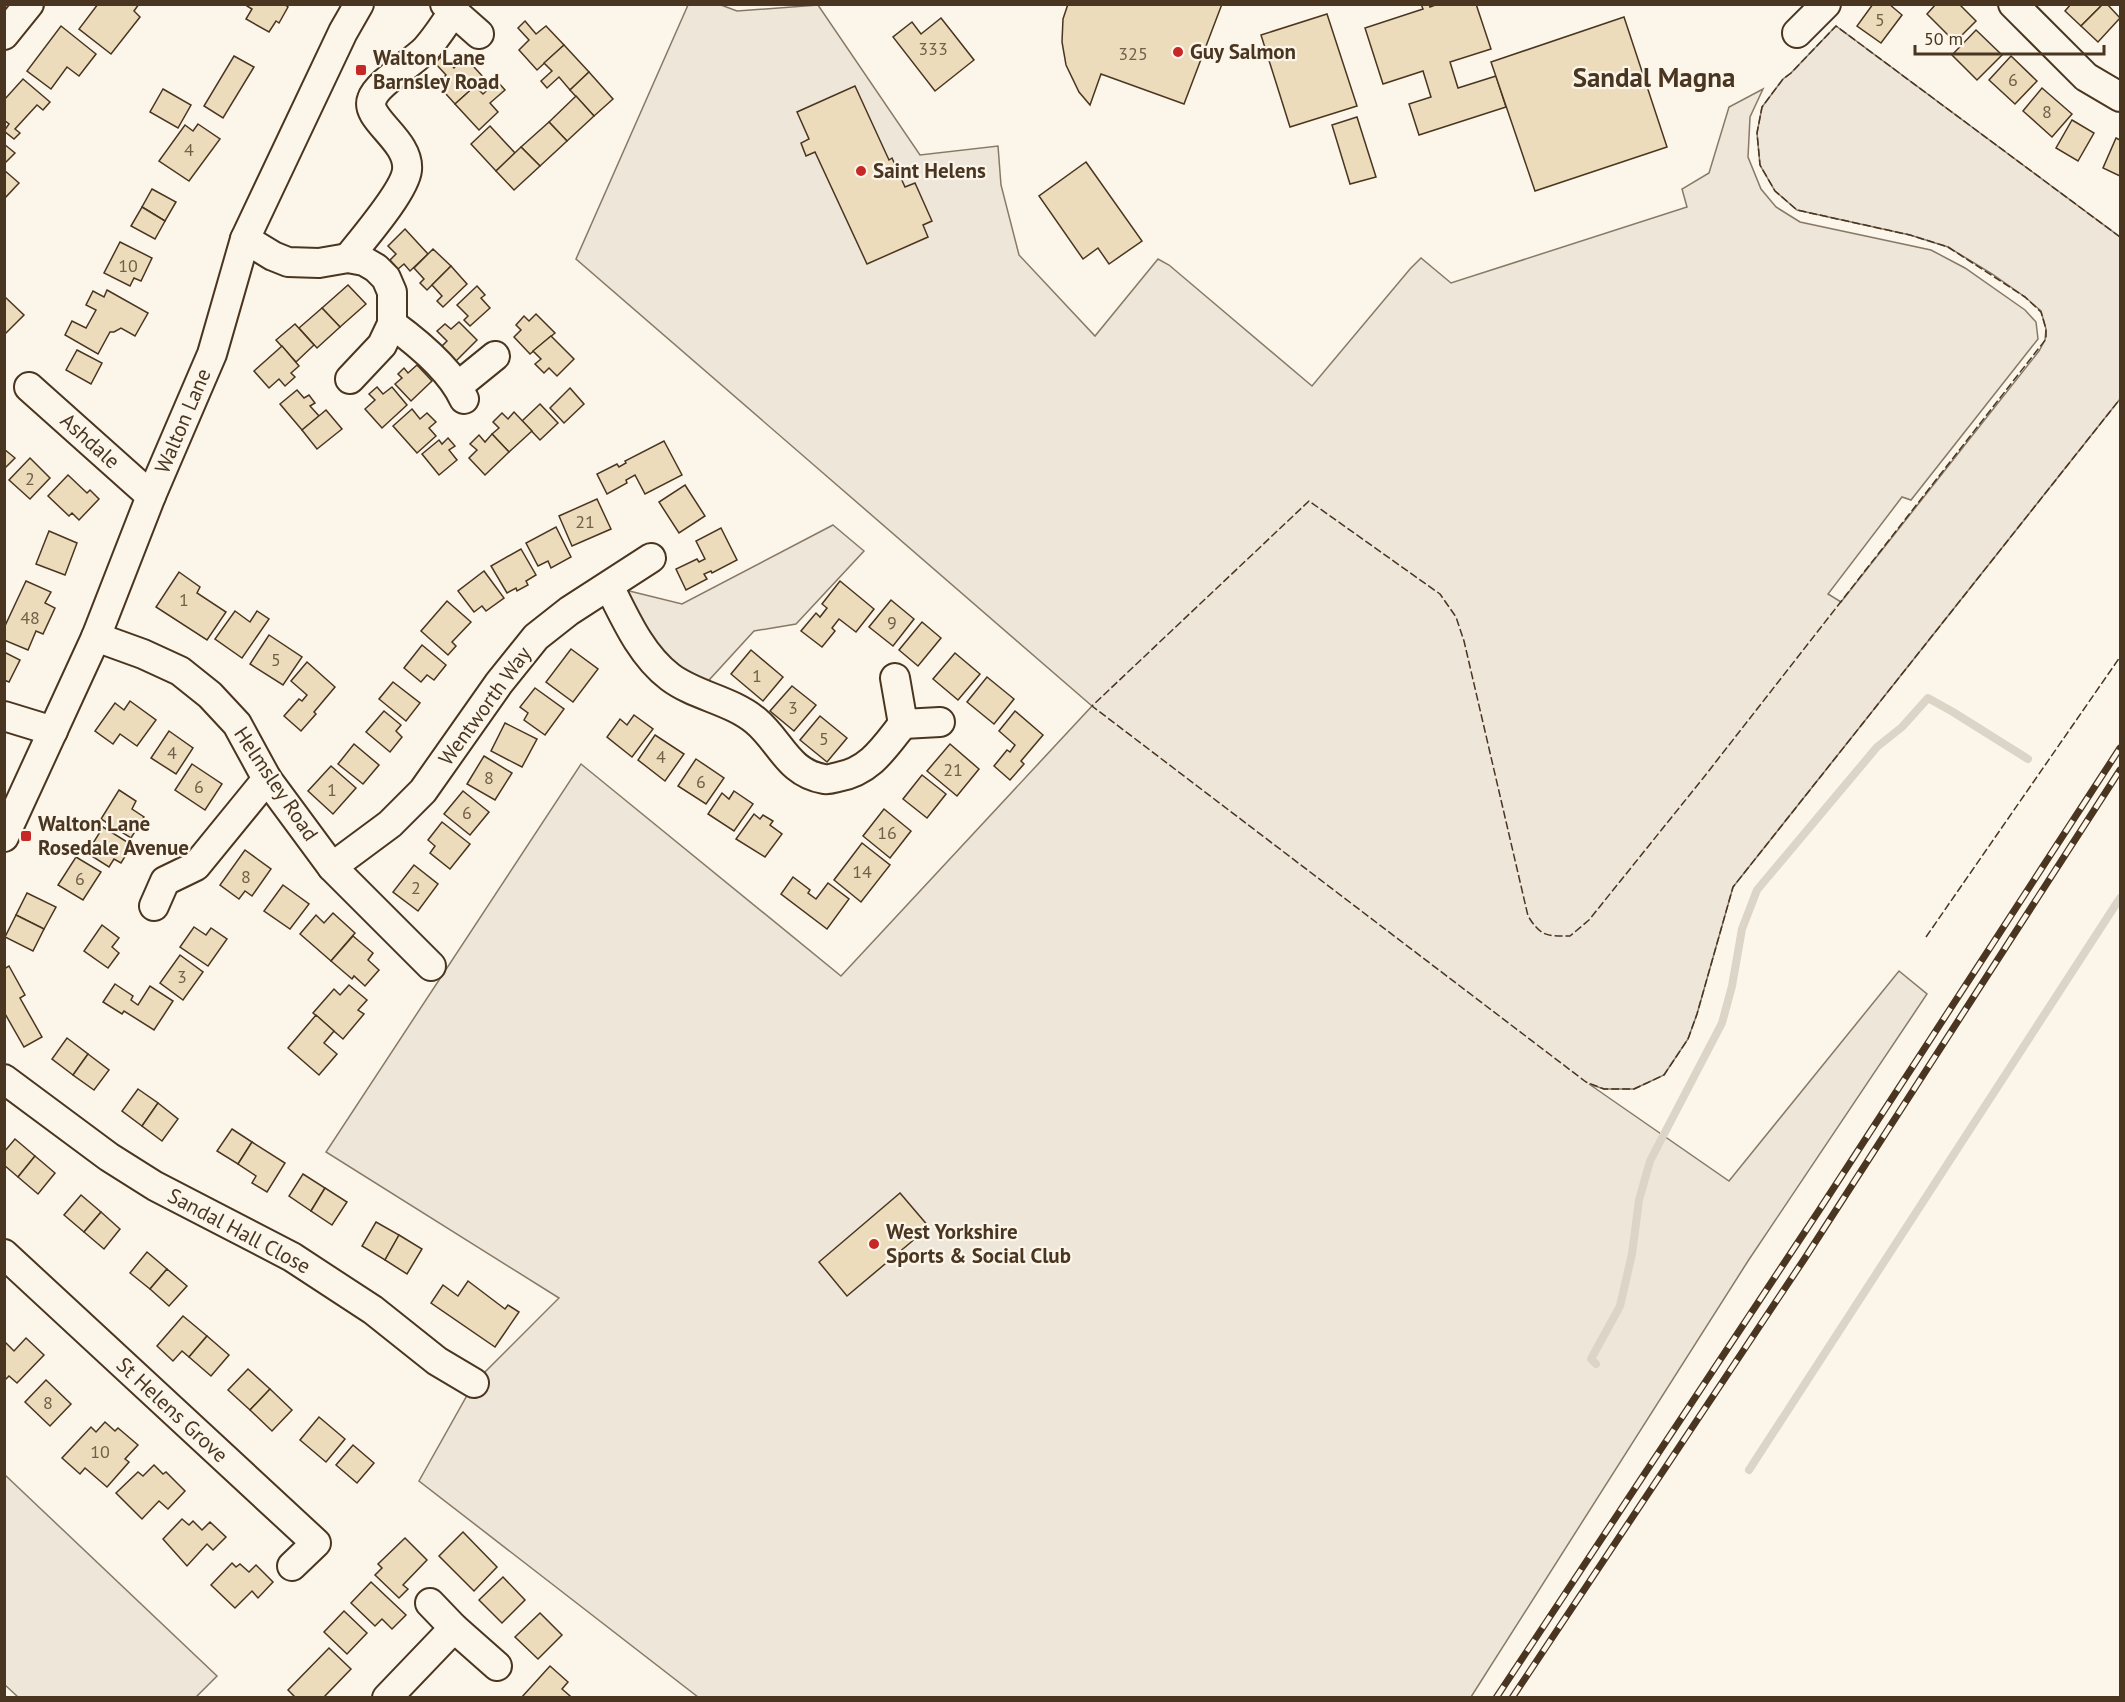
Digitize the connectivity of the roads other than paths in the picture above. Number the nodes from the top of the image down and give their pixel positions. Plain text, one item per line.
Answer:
1 (29, 4) edge
2 (359, 4) edge
3 (1826, 4) edge
4 (2013, 4) edge
5 (449, 8) edge
6 (1797, 33) dead end
7 (479, 34) dead end
8 (4, 35) edge
9 (2121, 98) edge
10 (245, 238) junction
11 (348, 258) junction
12 (392, 324) junction
13 (495, 356) dead end
14 (350, 379) dead end
15 (29, 387) dead end
16 (151, 496) junction
17 (651, 558) dead end
18 (609, 586) junction
19 (96, 637) junction
20 (896, 678) dead end
21 (4, 716) edge
22 (940, 722) dead end
23 (903, 724) junction
24 (53, 731) junction
25 (267, 779) junction
26 (4, 837) edge
27 (332, 867) junction
28 (154, 906) dead end
29 (431, 966) dead end
30 (4, 1079) edge
31 (4, 1254) edge
32 (474, 1383) dead end
33 (292, 1566) dead end
34 (430, 1603) dead end
35 (454, 1628) junction
36 (496, 1666) dead end
37 (387, 1698) edge

1 - 8 street
2 - 10 street, Walton Lane
3 - 6 street
4 - 9 street
5 - 7 street
5 - 11 street
10 - 11 street
10 - 16 street, Walton Lane
11 - 12 street
12 - 13 street
12 - 14 street
15 - 16 street, Ashdale
16 - 19 street, Walton Lane
17 - 18 street, Wentworth Way
18 - 23 street
18 - 27 street, Wentworth Way
19 - 24 street, Walton Lane
19 - 25 street, Helmsley Road
20 - 23 street
21 - 24 street
22 - 23 street
24 - 26 street, Walton Lane
25 - 27 street, Helmsley Road
25 - 28 street
27 - 29 street, Helmsley Road
30 - 32 street, Sandal Hall Close
31 - 33 street, St Helens Grove
34 - 35 street
35 - 36 street
35 - 37 street

